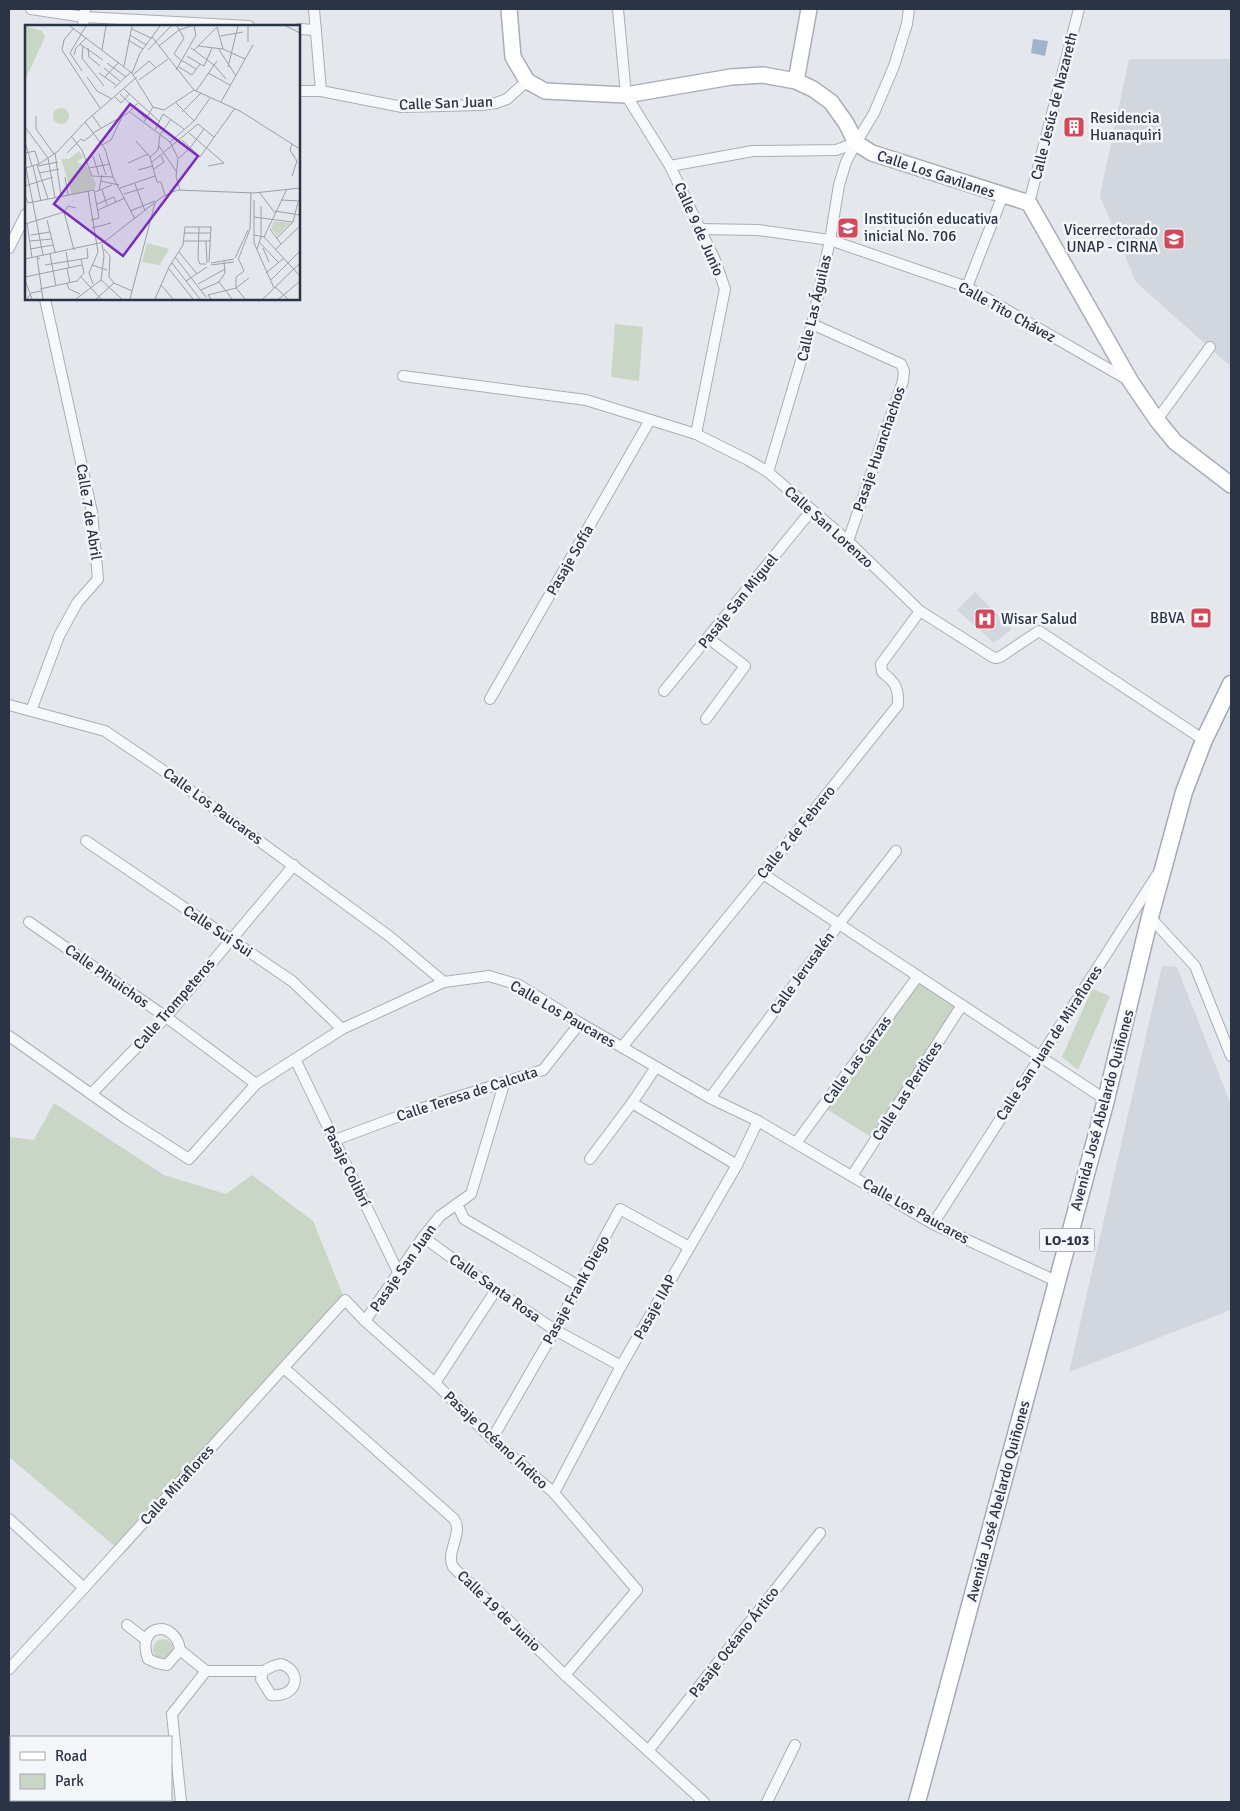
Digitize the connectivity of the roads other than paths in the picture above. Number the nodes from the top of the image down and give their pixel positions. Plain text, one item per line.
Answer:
1 (31, 9) edge
2 (314, 9) edge
3 (509, 9) edge
4 (618, 9) edge
5 (809, 9) edge
6 (909, 9) edge
7 (1079, 9) edge
8 (84, 17) edge
9 (231, 25) edge
10 (300, 29) edge
11 (316, 30) junction
12 (527, 81) junction
13 (796, 82) junction
14 (300, 91) edge
15 (321, 91) junction
16 (626, 95) junction
17 (856, 143) junction
18 (670, 166) junction
19 (1003, 195) junction
20 (1029, 203) junction
21 (25, 222) edge
22 (700, 228) junction
23 (830, 240) junction
24 (9, 248) edge
25 (967, 287) junction
26 (45, 300) edge
27 (812, 324) junction
28 (1210, 347) dead end
29 (403, 376) dead end
30 (1131, 382) junction
31 (650, 420) junction
32 (1157, 420) junction
33 (696, 434) junction
34 (768, 472) junction
35 (1231, 485) edge
36 (811, 511) junction
37 (848, 541) junction
38 (920, 611) junction
39 (708, 638) junction
40 (1231, 684) edge
41 (664, 691) dead end
42 (490, 699) dead end
43 (9, 704) edge
44 (31, 711) junction
45 (706, 720) dead end
46 (1204, 740) junction
47 (86, 841) dead end
48 (896, 851) dead end
49 (1165, 862) junction
50 (294, 865) junction
51 (763, 874) junction
52 (1150, 917) junction
53 (29, 922) dead end
54 (839, 924) junction
55 (230, 940) junction
56 (918, 976) junction
57 (444, 982) junction
58 (962, 1005) junction
59 (166, 1017) junction
60 (580, 1023) junction
61 (342, 1030) junction
62 (9, 1036) edge
63 (622, 1047) junction
64 (1231, 1056) edge
65 (1040, 1057) junction
66 (295, 1059) junction
67 (656, 1067) junction
68 (256, 1084) junction
69 (504, 1084) junction
70 (91, 1094) junction
71 (710, 1098) junction
72 (1106, 1100) junction
73 (632, 1102) junction
74 (758, 1121) junction
75 (335, 1140) junction
76 (796, 1143) junction
77 (590, 1159) dead end
78 (737, 1165) junction
79 (852, 1176) junction
80 (457, 1204) junction
81 (934, 1224) junction
82 (423, 1237) junction
83 (689, 1247) junction
84 (399, 1274) junction
85 (1056, 1281) junction
86 (579, 1286) junction
87 (496, 1290) junction
88 (345, 1300) joint
89 (365, 1322) junction
90 (555, 1330) junction
91 (622, 1366) junction
92 (284, 1368) junction
93 (435, 1383) junction
94 (492, 1438) junction
95 (554, 1493) junction
96 (9, 1519) edge
97 (820, 1533) dead end
98 (84, 1588) junction
99 (127, 1625) dead end
100 (145, 1639) junction
101 (180, 1650) junction
102 (9, 1652) edge
103 (16, 1660) junction
104 (9, 1669) edge
105 (206, 1671) junction
106 (263, 1671) dead end
107 (565, 1675) junction
108 (795, 1746) dead end
109 (648, 1751) junction
110 (181, 1802) edge
111 (704, 1802) edge
112 (767, 1802) edge
113 (917, 1802) edge

1 - 8 street
2 - 11 street
3 - 12 street
4 - 16 street
5 - 13 street
6 - 17 street, Calle Las Águilas
7 - 20 street, Calle Jesús de Nazareth
8 - 9 street
10 - 11 street
11 - 15 street
12 - 15 street, Calle San Juan
12 - 16 street
13 - 16 street
13 - 17 street
14 - 15 street, Calle San Juan
16 - 18 street, Calle 9 de Junio
17 - 18 street
17 - 19 street, Calle Los Gavilanes
17 - 23 street, Calle Las Águilas
18 - 22 street, Calle 9 de Junio
19 - 20 street, Calle Los Gavilanes
19 - 25 street
20 - 30 street
21 - 24 street
22 - 23 street, Calle Tito Chávez
22 - 33 street, Calle 9 de Junio
23 - 25 street, Calle Tito Chávez
23 - 27 street, Calle Las Águilas
25 - 30 street, Calle Tito Chávez
26 - 44 street, Calle 7 de Abril
27 - 34 street, Calle Las Águilas
27 - 37 street, Pasaje Huanchachos
28 - 32 street
29 - 31 street, Calle San Lorenzo
30 - 32 street
31 - 33 street, Calle San Lorenzo
31 - 42 street, Pasaje Sofía
32 - 35 street
33 - 34 street, Calle San Lorenzo
34 - 36 street, Calle San Lorenzo
36 - 37 street, Calle San Lorenzo
36 - 39 street, Pasaje San Miguel
37 - 38 street, Calle San Lorenzo
38 - 46 street, Calle San Lorenzo
38 - 51 street, Calle 2 de Febrero
39 - 41 street, Pasaje San Miguel
39 - 45 street
40 - 46 main road, Avenida José Abelardo Quiñones / LO-103
43 - 44 street, Calle Los Paucares
44 - 50 street, Calle Los Paucares
46 - 49 main road, Avenida José Abelardo Quiñones / LO-103
47 - 55 street, Calle Sui Sui
48 - 54 street, Calle Jerusalén
49 - 52 main road, Avenida José Abelardo Quiñones / LO-103
49 - 65 street, Calle San Juan de Miraflores
50 - 55 street, Calle Trompeteros
50 - 57 street, Calle Los Paucares
51 - 54 street
51 - 63 street, Calle 2 de Febrero
52 - 64 street
52 - 72 main road, Avenida José Abelardo Quiñones / LO-103
53 - 59 street, Calle Pihuichos
54 - 56 street
54 - 71 street, Calle Jerusalén
55 - 59 street, Calle Trompeteros
55 - 61 street, Calle Sui Sui
56 - 58 street
56 - 76 street, Calle Las Garzas
57 - 60 street, Calle Los Paucares
57 - 61 street
58 - 65 street
58 - 79 street, Calle Las Perdices
59 - 68 street, Calle Pihuichos
59 - 70 street, Calle Trompeteros
60 - 63 street, Calle Los Paucares
60 - 69 street, Calle Teresa de Calcuta
61 - 66 street
62 - 70 street
63 - 67 street, Calle Los Paucares
65 - 72 street
65 - 81 street, Calle San Juan de Miraflores
66 - 68 street
66 - 75 street, Pasaje Colibrí
67 - 71 street, Calle Los Paucares
67 - 73 street
68 - 70 street
69 - 75 street, Calle Teresa de Calcuta
69 - 80 street, Pasaje San Juan
71 - 74 street, Calle Los Paucares
72 - 85 main road, Avenida José Abelardo Quiñones / LO-103
73 - 77 street
73 - 78 street
74 - 76 street, Calle Los Paucares
74 - 78 street, Pasaje IIAP
75 - 84 street, Pasaje Colibrí
76 - 79 street, Calle Los Paucares
78 - 83 street, Pasaje IIAP
79 - 81 street, Calle Los Paucares
80 - 82 street, Pasaje San Juan
80 - 86 street
81 - 85 street, Calle Los Paucares
82 - 84 street, Pasaje San Juan
82 - 87 street, Calle Santa Rosa
83 - 86 street, Pasaje Frank Diego
83 - 91 street, Pasaje IIAP
84 - 89 street, Pasaje San Juan
85 - 113 main road, Avenida José Abelardo Quiñones / LO-103
86 - 90 street, Pasaje Frank Diego
87 - 90 street, Calle Santa Rosa
87 - 93 street
88 - 89 street, Pasaje Océano Índico
88 - 92 street, Calle Miraflores
89 - 93 street, Pasaje Océano Índico
90 - 91 street, Calle Santa Rosa
90 - 94 street, Pasaje Frank Diego
91 - 95 street, Pasaje IIAP
92 - 98 street, Calle Miraflores
92 - 107 street, Calle 19 de Junio
93 - 94 street, Pasaje Océano Índico
94 - 95 street, Pasaje Océano Índico
95 - 107 street, Pasaje Océano Índico
96 - 98 street
97 - 109 street, Pasaje Océano Ártico
98 - 103 street, Calle Miraflores
99 - 100 street
100 - 101 street
100 - 101 street
101 - 105 street
102 - 103 street
103 - 104 street, Calle Miraflores
105 - 106 street
105 - 110 street
107 - 109 street, Calle 19 de Junio
108 - 112 street
109 - 111 street, Calle 19 de Junio

